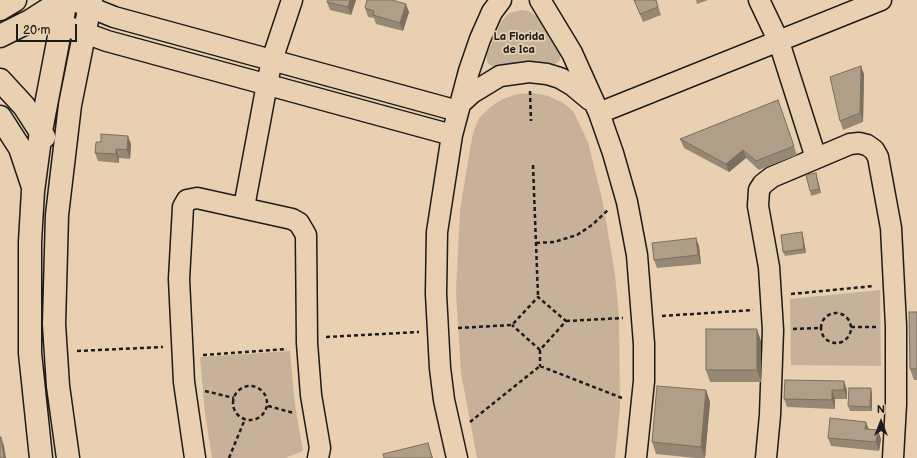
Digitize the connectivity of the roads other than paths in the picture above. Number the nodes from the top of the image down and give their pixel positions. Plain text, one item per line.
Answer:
1 (15, 0) edge
2 (63, 0) edge
3 (66, 0) edge
4 (292, 0) edge
5 (500, 0) edge
6 (759, 0) edge
7 (881, 0) edge
8 (542, 1) edge
9 (84, 3) edge
10 (0, 9) edge
11 (39, 16) junction
12 (62, 24) junction
13 (84, 33) junction
14 (0, 36) edge
15 (778, 42) junction
16 (272, 60) junction
17 (0, 80) edge
18 (267, 84) junction
19 (459, 108) junction
20 (596, 108) junction
21 (0, 117) edge
22 (41, 131) junction
23 (452, 134) junction
24 (816, 158) junction
25 (33, 191) junction
26 (58, 194) junction
27 (244, 207) junction
28 (41, 458) edge
29 (68, 458) edge
30 (195, 458) edge
31 (318, 458) edge
32 (457, 458) edge
33 (636, 458) edge
34 (766, 458) edge
35 (893, 458) edge

1 - 10 street
2 - 11 street
3 - 12 street
4 - 16 street
5 - 19 street
6 - 15 street
7 - 15 street
8 - 20 street
9 - 13 street
9 - 16 street
11 - 12 street
11 - 14 street
12 - 13 street
12 - 22 street
13 - 18 street
13 - 26 street
15 - 20 street
15 - 24 street
16 - 18 street
16 - 19 street
17 - 22 street
18 - 23 street
18 - 27 street
19 - 20 street
19 - 23 street
20 - 33 street
21 - 25 street
22 - 25 street
22 - 26 street
23 - 32 street
24 - 34 street
24 - 35 street
25 - 28 street
26 - 29 street
27 - 30 street
27 - 31 street

